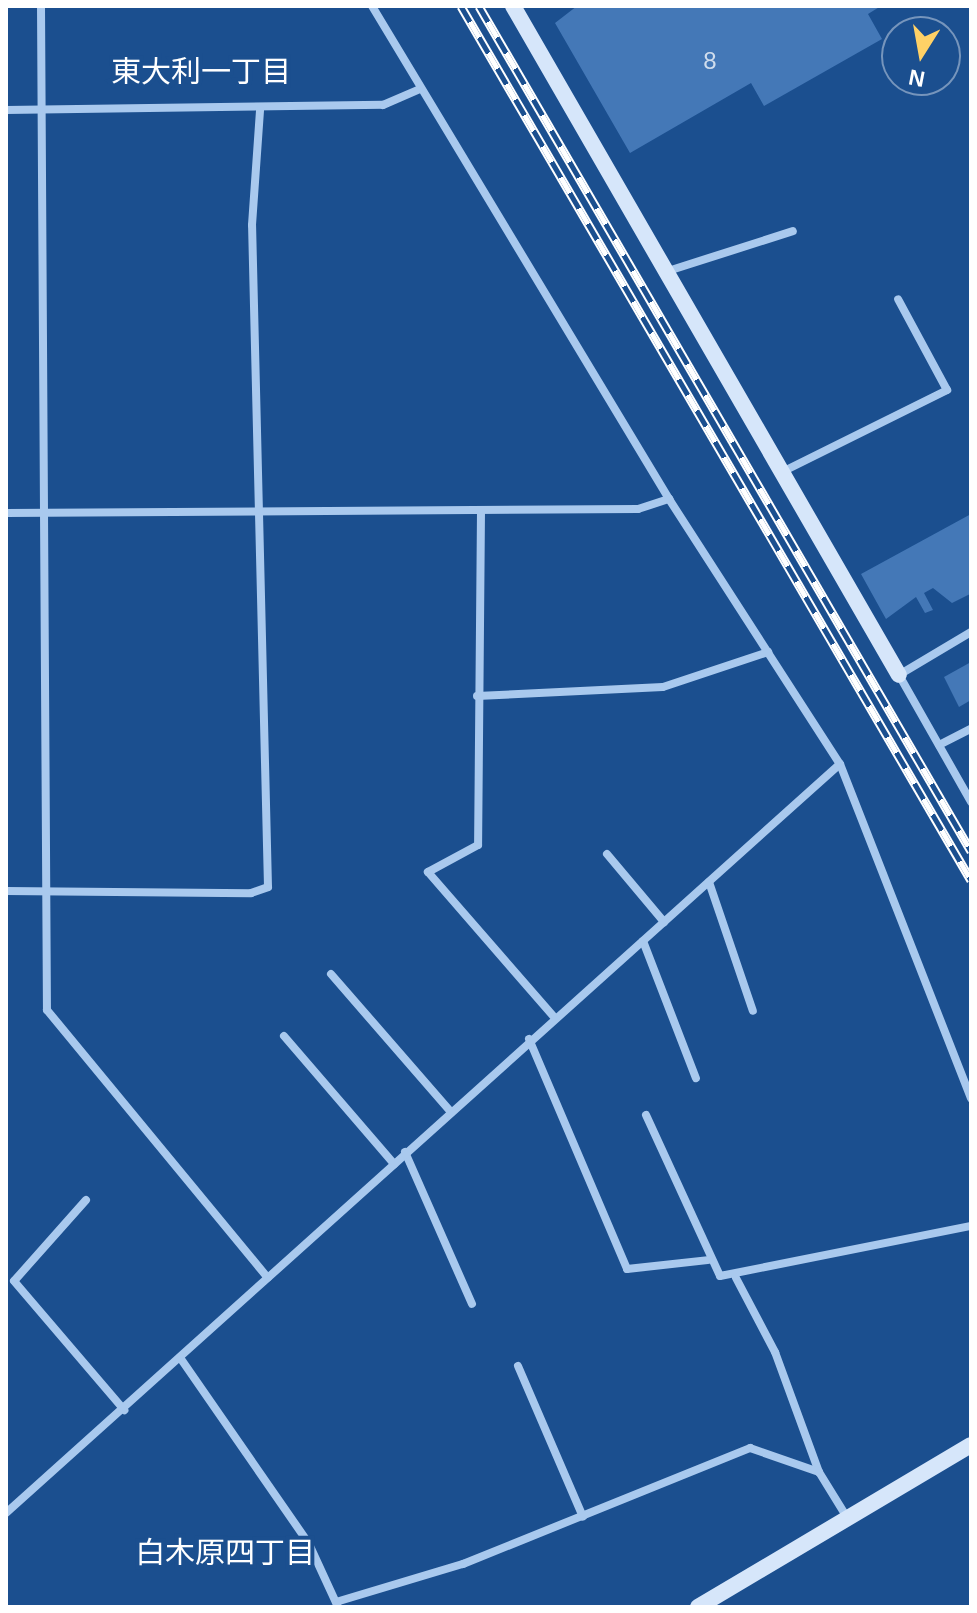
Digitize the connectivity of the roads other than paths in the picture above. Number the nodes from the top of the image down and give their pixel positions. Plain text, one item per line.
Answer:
1 (41, 6) edge
2 (372, 6) edge
3 (513, 6) edge
4 (420, 89) junction
5 (42, 109) junction
6 (6, 110) edge
7 (260, 110) junction
8 (793, 231) dead end
9 (668, 271) junction
10 (898, 299) dead end
11 (786, 470) junction
12 (669, 499) junction
13 (263, 509) junction
14 (481, 511) junction
15 (46, 512) junction
16 (6, 513) edge
17 (971, 632) edge
18 (768, 652) junction
19 (899, 675) junction
20 (477, 696) junction
21 (971, 729) edge
22 (939, 745) junction
23 (840, 764) junction
24 (971, 802) edge
25 (607, 854) dead end
26 (709, 882) junction
27 (6, 891) edge
28 (49, 891) junction
29 (664, 922) junction
30 (643, 941) junction
31 (331, 974) dead end
32 (753, 1011) dead end
33 (555, 1018) junction
34 (284, 1036) dead end
35 (529, 1039) junction
36 (696, 1078) dead end
37 (971, 1098) edge
38 (451, 1112) junction
39 (646, 1115) dead end
40 (405, 1152) junction
41 (394, 1164) junction
42 (86, 1200) dead end
43 (971, 1226) edge
44 (708, 1260) junction
45 (268, 1278) junction
46 (736, 1278) junction
47 (472, 1304) dead end
48 (181, 1359) junction
49 (518, 1366) dead end
50 (124, 1410) junction
51 (971, 1445) edge
52 (819, 1472) junction
53 (6, 1513) edge
54 (583, 1517) junction
55 (848, 1519) junction
56 (337, 1604) edge
57 (698, 1607) edge

1 - 5 street
2 - 4 street
3 - 9 street
4 - 7 street
4 - 12 street
5 - 6 street
5 - 7 street
5 - 15 street
7 - 13 street
8 - 9 street
9 - 11 street
10 - 11 street
11 - 19 street
12 - 14 street
12 - 18 street
13 - 14 street
13 - 15 street
13 - 28 street
14 - 20 street
15 - 16 street
15 - 28 street
17 - 19 street
18 - 20 street
18 - 23 street
19 - 22 street
20 - 33 street
21 - 22 street
22 - 24 street
23 - 26 street
23 - 37 street
25 - 29 street
26 - 29 street
26 - 32 street
27 - 28 street
28 - 45 street
29 - 30 street
30 - 33 street
30 - 36 street
31 - 38 street
33 - 35 street
34 - 41 street
35 - 38 street
35 - 44 street
38 - 40 street
39 - 44 street
40 - 41 street
40 - 47 street
41 - 45 street
42 - 50 street
43 - 46 street
44 - 46 street
45 - 48 street
46 - 52 street
48 - 50 street
48 - 56 street
49 - 54 street
50 - 53 street
51 - 55 street
52 - 54 street
52 - 55 street
54 - 56 street
55 - 57 street

